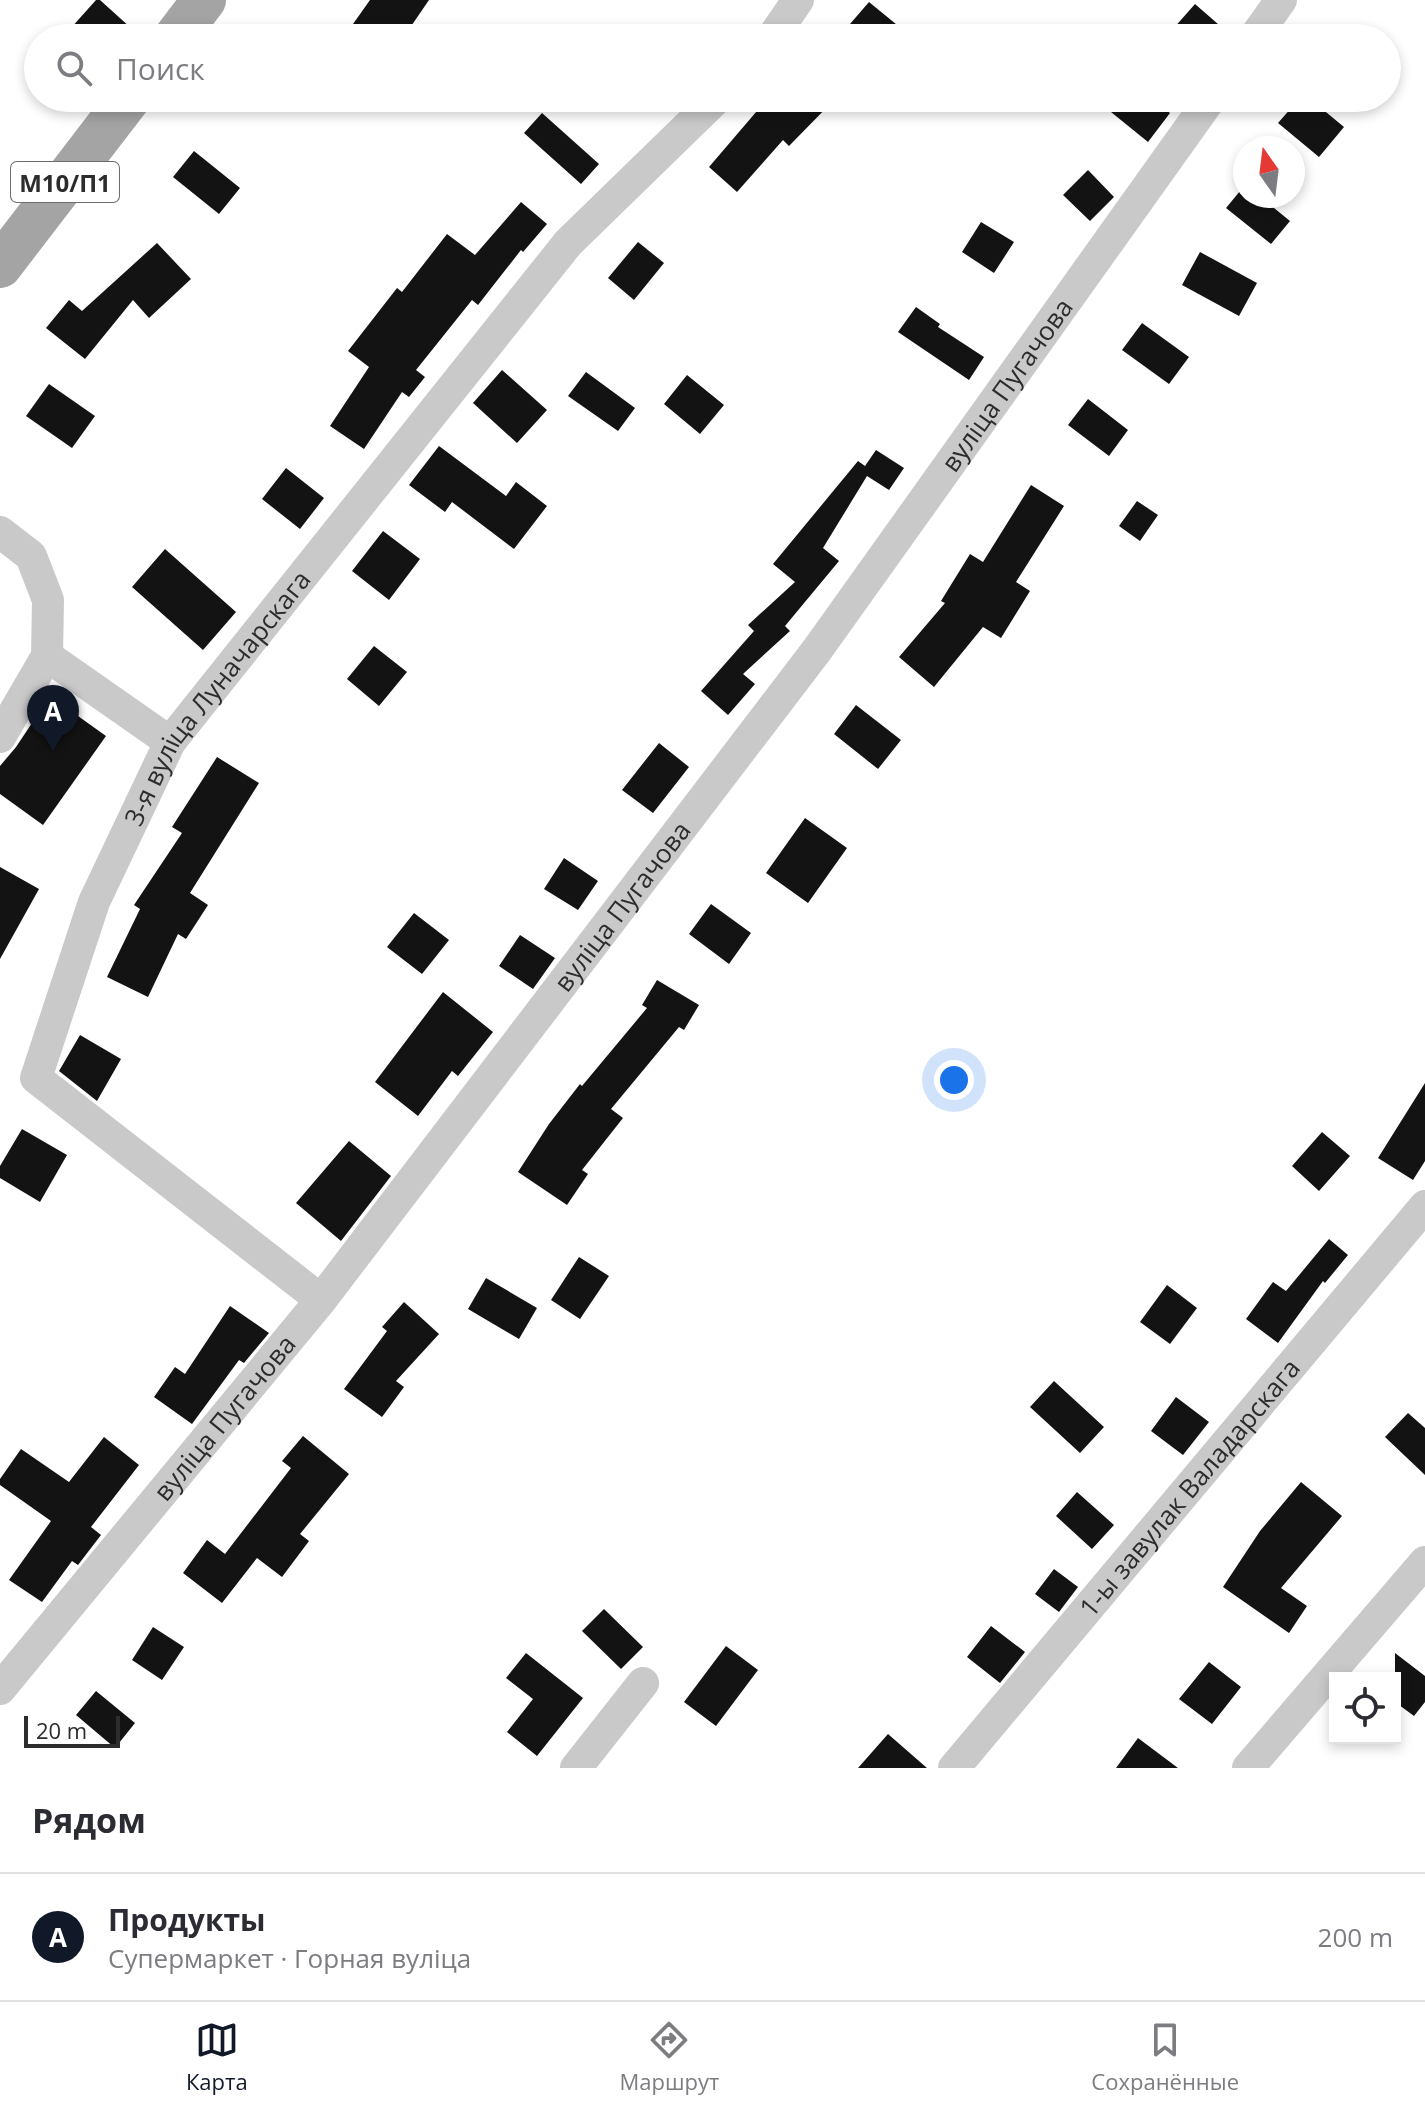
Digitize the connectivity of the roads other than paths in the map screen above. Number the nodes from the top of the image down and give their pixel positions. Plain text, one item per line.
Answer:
1 (204, 0) edge
2 (798, 0) edge
3 (1281, 0) edge
4 (186, 24) edge
5 (782, 24) edge
6 (1264, 24) edge
7 (118, 112) edge
8 (703, 112) edge
9 (1201, 112) edge
10 (0, 266) edge
11 (0, 532) edge
12 (47, 656) junction
13 (0, 737) edge
14 (170, 742) junction
15 (1425, 1206) edge
16 (321, 1300) junction
17 (1425, 1562) edge
18 (643, 1683) dead end
19 (0, 1689) edge
20 (576, 1768) edge
21 (954, 1768) edge
22 (1248, 1768) edge

1 - 4 main road
2 - 5 street
3 - 6 street
7 - 10 main road, М10/П1
8 - 14 street, 3-я вуліца Луначарскага
9 - 16 street, вуліца Пугачова
11 - 12 street
12 - 13 street
12 - 14 street
14 - 16 street, 3-я вуліца Луначарскага
15 - 21 street, 1-ы завулак Валадарскага
16 - 19 street, вуліца Пугачова
17 - 22 street
18 - 20 street

